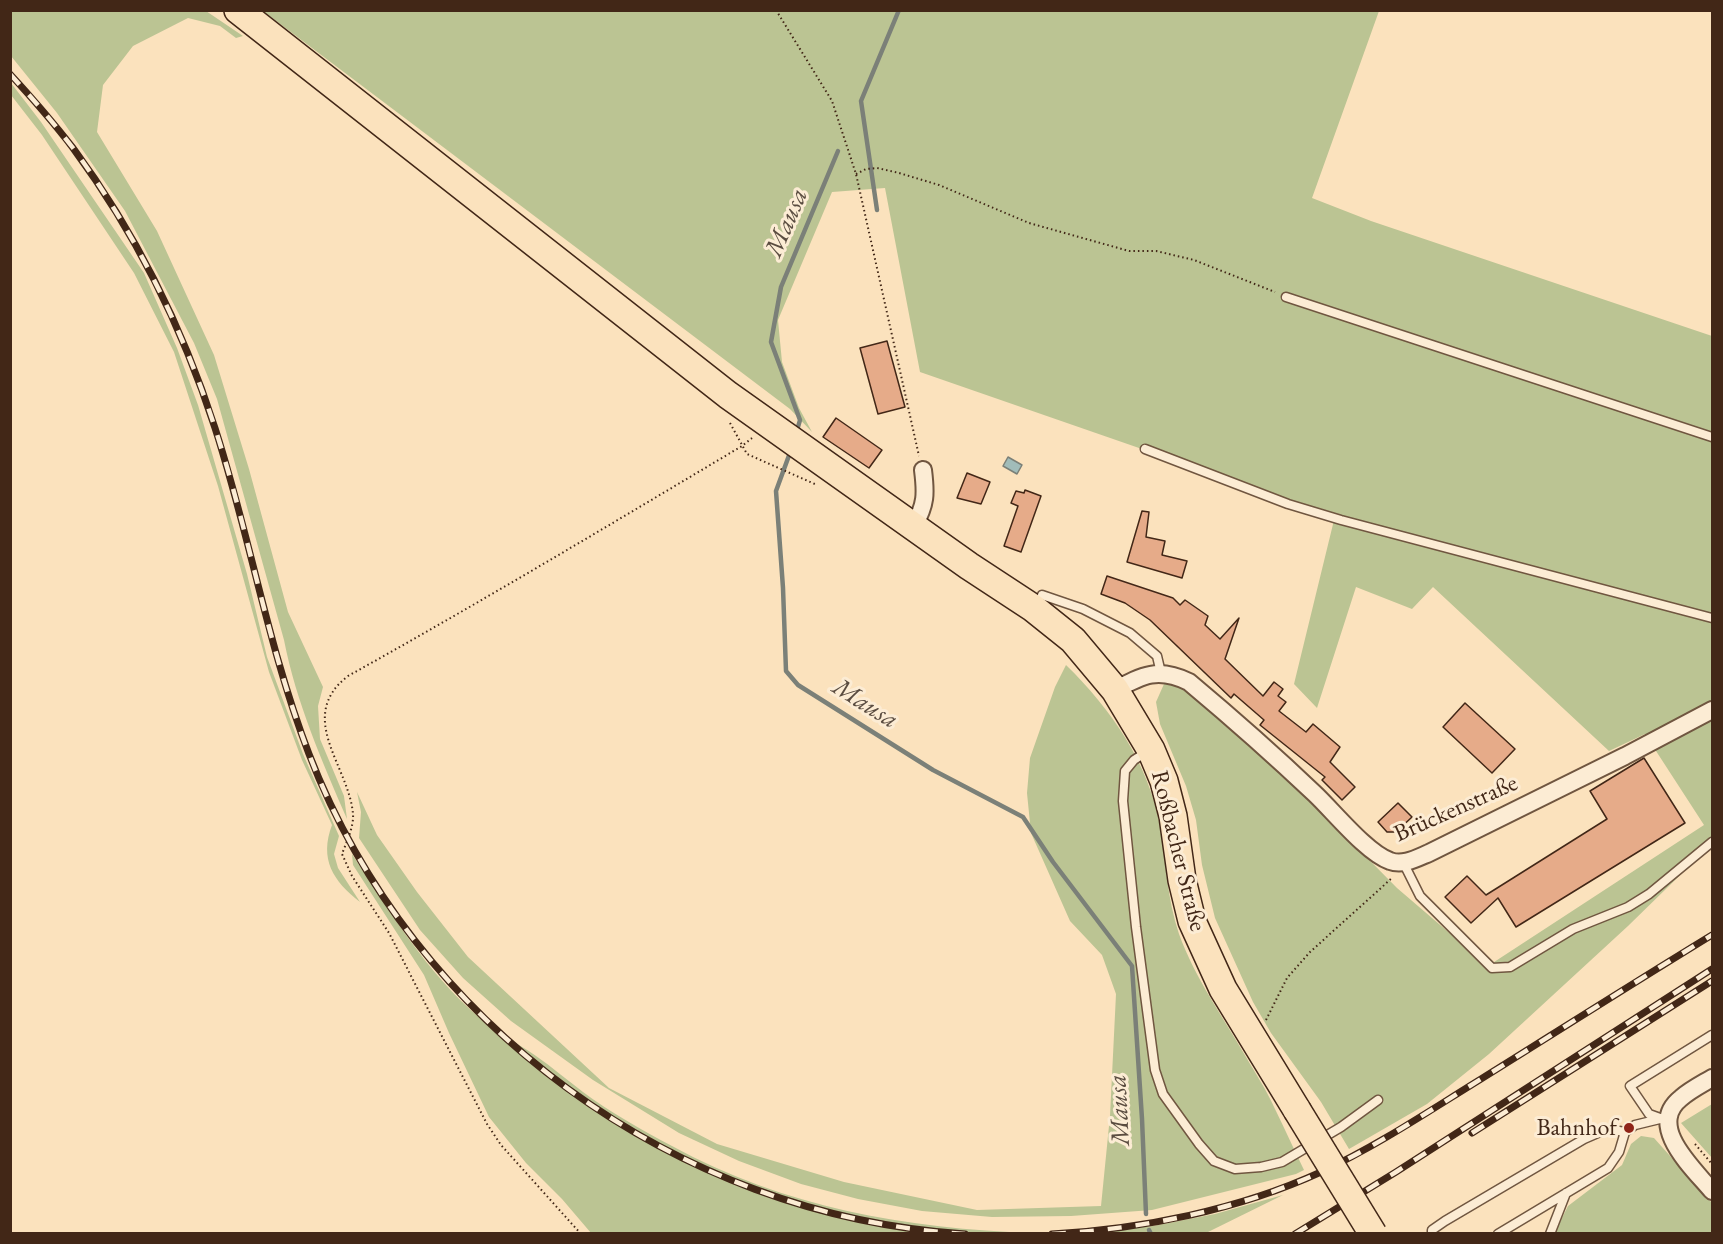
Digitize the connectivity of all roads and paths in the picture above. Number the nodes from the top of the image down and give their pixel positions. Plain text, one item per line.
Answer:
1 (238, 10) edge
2 (776, 10) edge
3 (856, 174) junction
4 (1286, 297) joint
5 (765, 423) junction
6 (1713, 437) edge
7 (1145, 450) dead end
8 (752, 457) dead end
9 (923, 470) joint
10 (801, 479) dead end
11 (914, 526) junction
12 (1042, 596) dead end
13 (1713, 618) edge
14 (1161, 673) junction
15 (1115, 690) junction
16 (1713, 710) edge
17 (1151, 750) junction
18 (1713, 842) edge
19 (1403, 862) junction
20 (1713, 1035) edge
21 (1255, 1041) junction
22 (1713, 1078) edge
23 (1378, 1100) dead end
24 (1668, 1117) junction
25 (1624, 1132) junction
26 (1691, 1140) dead end
27 (1713, 1164) edge
28 (1713, 1191) edge
29 (1566, 1193) junction
30 (581, 1233) edge
31 (1373, 1233) edge
32 (1432, 1233) edge
33 (1498, 1233) edge
34 (1550, 1233) edge

1 - 5 main road, Roßbacher Straße
2 - 3 path
3 - 4 path
3 - 9 path
4 - 6 lane
5 - 11 main road, Roßbacher Straße
5 - 30 path
7 - 13 lane
8 - 10 path
9 - 11 street
11 - 15 main road, Roßbacher Straße
12 - 14 lane
14 - 15 street
14 - 19 street, Brückenstraße
15 - 17 main road, Roßbacher Straße
16 - 19 street, Brückenstraße
17 - 21 main road, Roßbacher Straße
17 - 23 lane
18 - 19 lane
19 - 21 path
20 - 24 lane
21 - 31 main road, Roßbacher Straße, bridge
22 - 24 street
24 - 25 lane
24 - 28 street
25 - 29 lane
25 - 32 lane
26 - 27 path
29 - 33 lane
29 - 34 lane

